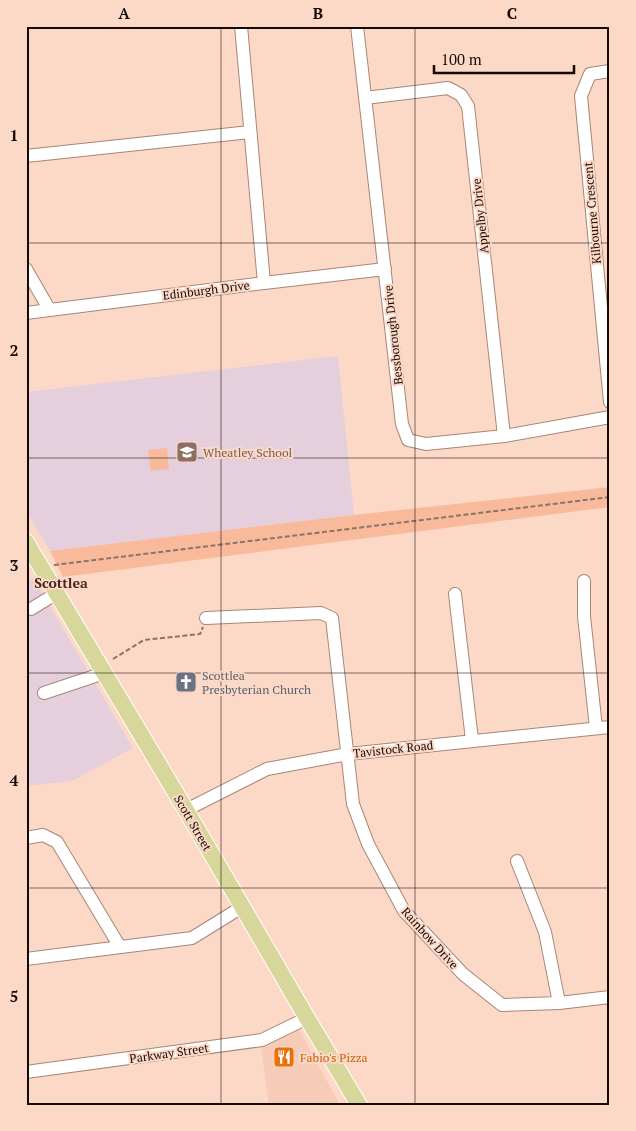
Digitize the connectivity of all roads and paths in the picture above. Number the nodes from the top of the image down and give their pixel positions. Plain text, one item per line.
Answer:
1 (240, 26) edge
2 (357, 26) edge
3 (610, 71) edge
4 (365, 98) junction
5 (250, 132) junction
6 (26, 156) edge
7 (26, 269) edge
8 (385, 269) junction
9 (264, 283) junction
10 (50, 309) junction
11 (26, 313) edge
12 (610, 402) edge
13 (610, 417) edge
14 (504, 436) junction
15 (610, 497) edge
16 (26, 542) edge
17 (56, 565) dead end
18 (584, 581) dead end
19 (57, 593) junction
20 (455, 594) dead end
21 (31, 609) dead end
22 (206, 618) joint
23 (109, 666) junction
24 (44, 693) dead end
25 (610, 726) edge
26 (596, 728) junction
27 (472, 740) junction
28 (348, 754) junction
29 (186, 810) junction
30 (26, 838) edge
31 (517, 861) dead end
32 (242, 907) junction
33 (120, 947) junction
34 (26, 959) edge
35 (610, 997) edge
36 (558, 1003) junction
37 (307, 1018) junction
38 (26, 1072) edge
39 (340, 1073) junction
40 (353, 1105) edge
41 (359, 1105) edge

1 - 5 street
2 - 4 street, Bessborough Drive
3 - 12 street, Kilbourne Crescent
4 - 8 street, Bessborough Drive
4 - 14 street, Appelby Drive
5 - 6 street
5 - 9 street
7 - 10 street
8 - 9 street, Edinburgh Drive
8 - 14 street, Bessborough Drive
9 - 10 street, Edinburgh Drive
10 - 11 street, Edinburgh Drive
13 - 14 street, Bessborough Drive
15 - 17 path
16 - 19 main road, Scott Street
18 - 26 street
19 - 21 street
19 - 23 main road, Scott Street
20 - 27 street
22 - 23 path
22 - 28 street, Rainbow Drive
23 - 24 street
23 - 29 main road, Scott Street
25 - 26 street, Tavistock Road
26 - 27 street, Tavistock Road
27 - 28 street, Tavistock Road
28 - 29 street, Tavistock Road
28 - 36 street, Rainbow Drive
29 - 32 main road, Scott Street
30 - 33 street
31 - 36 street
32 - 33 street
32 - 37 main road, Scott Street
33 - 34 street
35 - 36 street, Rainbow Drive
37 - 38 street, Parkway Street
37 - 39 main road, Scott Street
39 - 40 main road
39 - 41 main road, Scott Street

